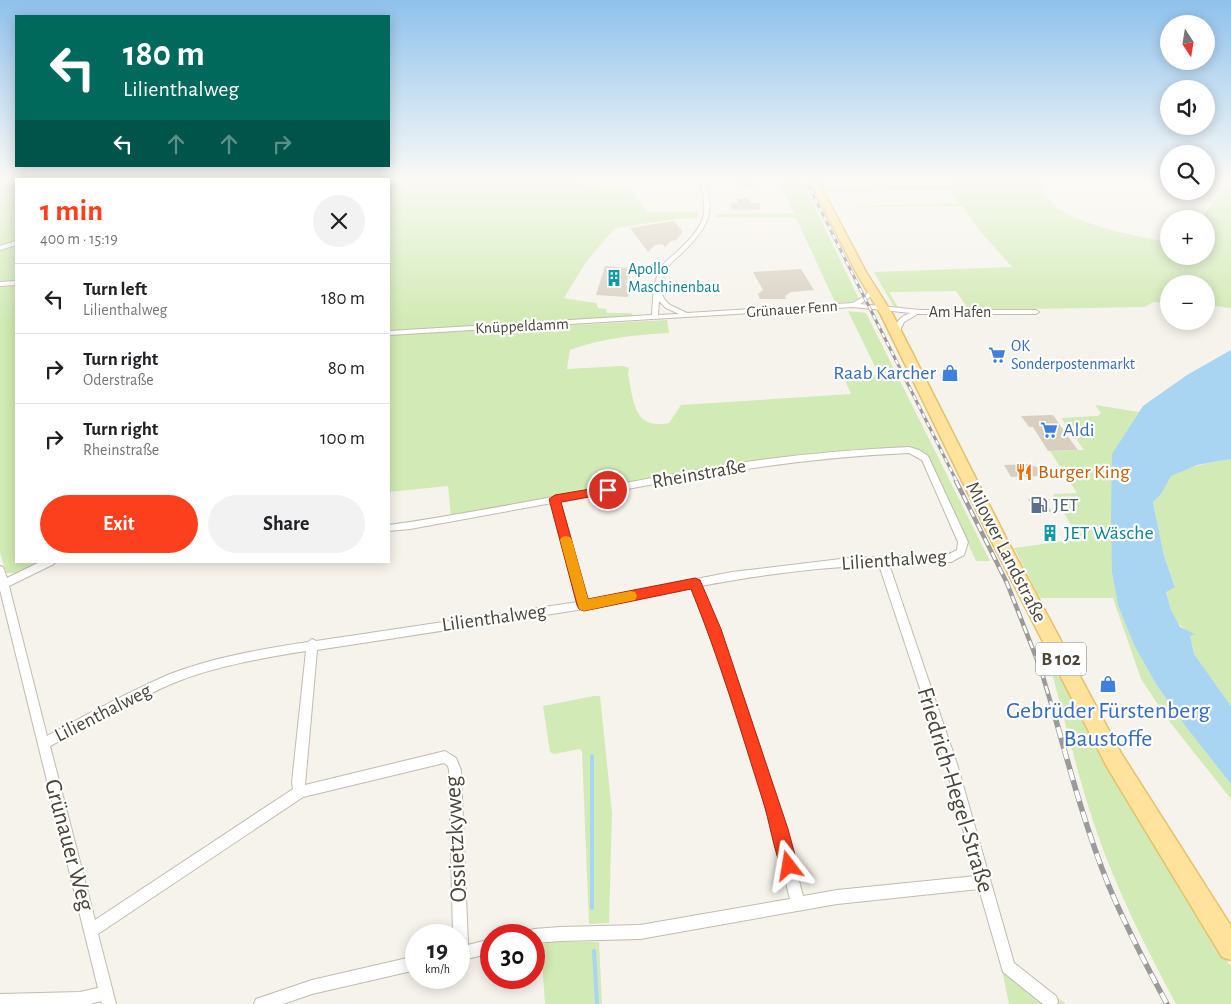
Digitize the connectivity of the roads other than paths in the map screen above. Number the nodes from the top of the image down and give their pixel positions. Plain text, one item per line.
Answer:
1 (700, 228) edge
2 (839, 228) edge
3 (15, 243) edge
4 (0, 248) edge
5 (15, 283) edge
6 (0, 284) edge
7 (872, 289) junction
8 (658, 291) junction
9 (854, 305) junction
10 (884, 309) junction
11 (920, 312) junction
12 (1036, 312) dead end
13 (701, 315) junction
14 (655, 318) junction
15 (390, 333) edge
16 (896, 333) junction
17 (555, 499) junction
18 (390, 528) edge
19 (961, 552) joint
20 (883, 560) junction
21 (47, 563) edge
22 (0, 570) edge
23 (695, 584) junction
24 (2, 588) edge
25 (584, 605) junction
26 (312, 644) junction
27 (43, 744) junction
28 (300, 792) junction
29 (219, 846) joint
30 (983, 882) junction
31 (798, 903) junction
32 (459, 924) edge
33 (91, 931) junction
34 (545, 934) edge
35 (1231, 948) edge
36 (405, 965) edge
37 (107, 998) edge
38 (0, 1001) edge
39 (1051, 1001) dead end
40 (261, 1004) edge

1 - 8 street
2 - 7 main road, Milower Landstraße / B 102
3 - 4 street
5 - 6 street
7 - 9 street
7 - 10 main road, Milower Landstraße / B 102
8 - 13 street, Grünauer Fenn
8 - 14 street
9 - 10 street, Grünauer Fenn
9 - 13 street, Grünauer Fenn
10 - 11 street, Am Hafen
10 - 16 main road, Milower Landstraße / B 102
11 - 12 street, Am Hafen
11 - 16 street
13 - 14 street, Grünauer Fenn
14 - 15 street, Knüppeldamm
16 - 35 main road, Milower Landstraße / B 102
17 - 18 street, Rheinstraße
17 - 19 street, Rheinstraße
17 - 25 street
19 - 20 street, Lilienthalweg
20 - 23 street, Lilienthalweg
20 - 30 street, Friedrich-Hegel-Straße
21 - 24 street
22 - 24 street
23 - 25 street, Lilienthalweg
23 - 31 street
24 - 27 street, Grünauer Weg
25 - 26 street, Lilienthalweg
26 - 27 street, Lilienthalweg
26 - 28 street
27 - 33 street, Grünauer Weg
28 - 29 street, Ossietzkyweg
28 - 32 street, Ossietzkyweg
29 - 33 street, Grünauer Weg
30 - 31 street
30 - 39 street, Friedrich-Hegel-Straße
31 - 34 street
33 - 37 street, Grünauer Weg
36 - 40 street
37 - 38 street

